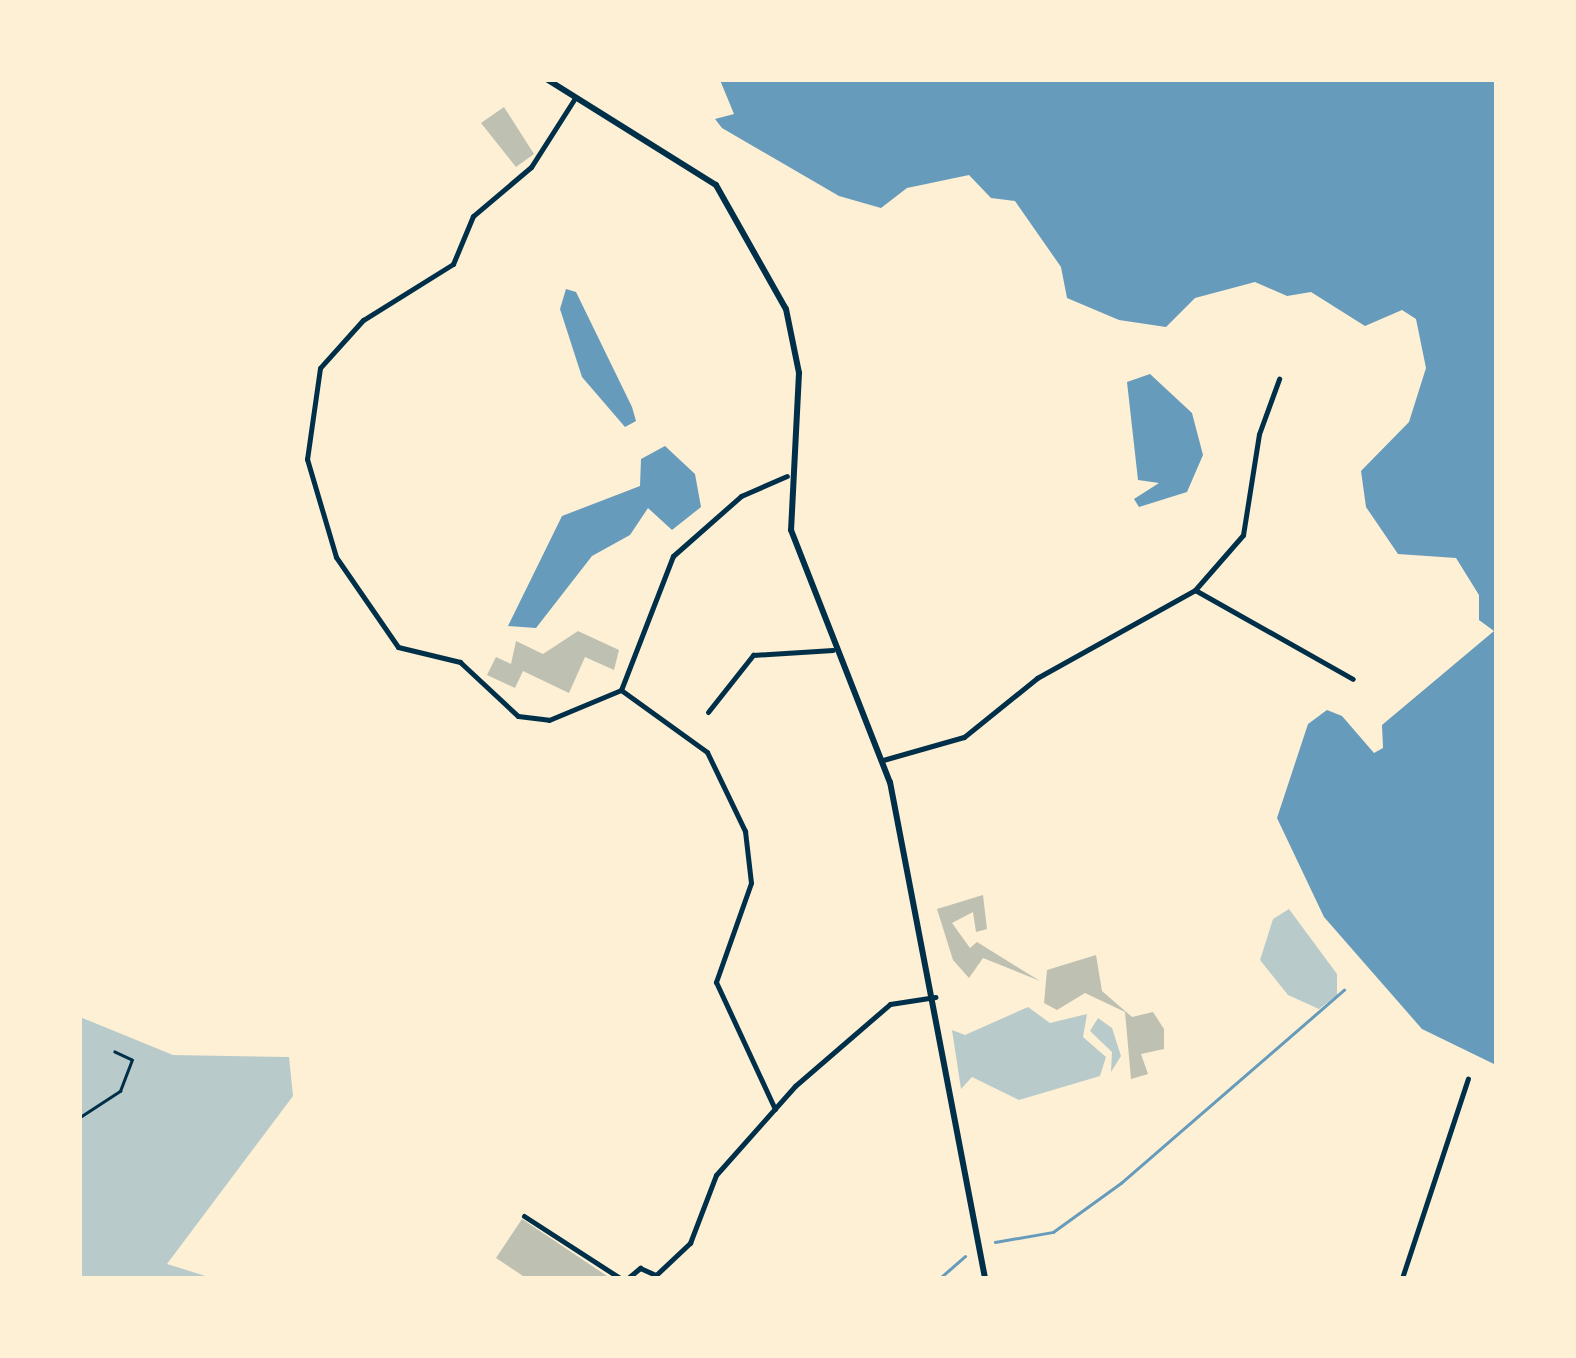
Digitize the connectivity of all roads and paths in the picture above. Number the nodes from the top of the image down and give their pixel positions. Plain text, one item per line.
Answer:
1 (548, 80) edge
2 (575, 98) junction
3 (1278, 379) dead end
4 (787, 476) junction
5 (1195, 590) junction
6 (833, 650) junction
7 (1354, 679) dead end
8 (621, 690) junction
9 (708, 712) dead end
10 (883, 760) junction
11 (936, 997) junction
12 (115, 1052) dead end
13 (1468, 1080) dead end
14 (775, 1109) junction
15 (80, 1117) edge
16 (524, 1216) dead end
17 (620, 1278) edge
18 (628, 1278) edge
19 (985, 1278) edge
20 (1402, 1278) edge

1 - 2 main road
2 - 4 main road
2 - 8 street
3 - 5 street
4 - 6 main road
4 - 8 street
5 - 7 street
5 - 10 street
6 - 9 street
6 - 10 main road
8 - 14 street
10 - 11 main road
11 - 14 street
11 - 19 main road
12 - 15 path
13 - 20 street
14 - 18 street
16 - 17 street

